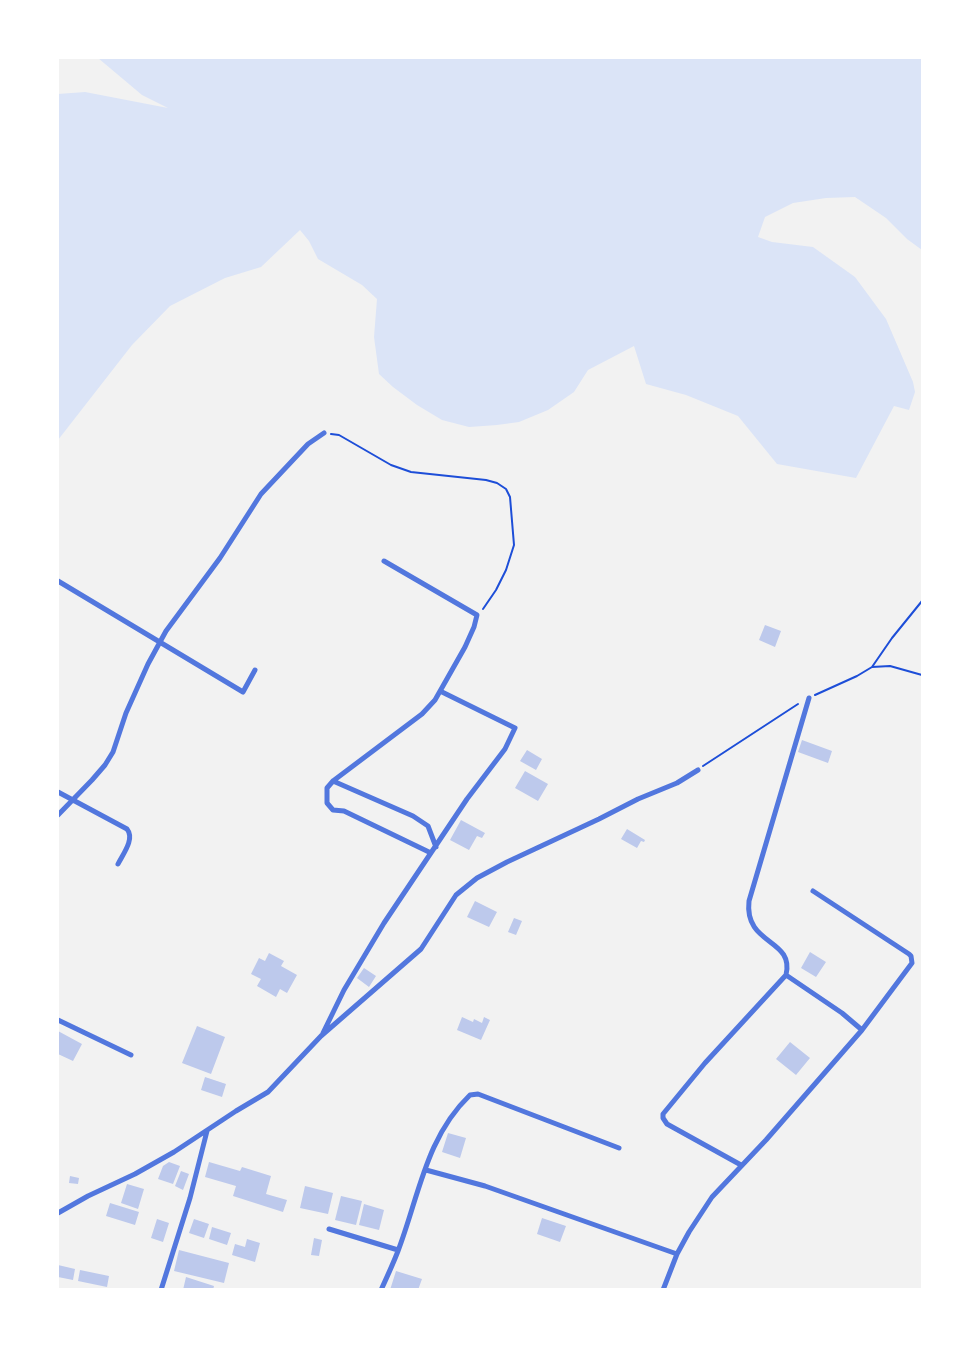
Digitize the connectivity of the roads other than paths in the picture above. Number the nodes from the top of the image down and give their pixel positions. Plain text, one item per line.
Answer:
1 (324, 433) road end
2 (384, 561) dead end
3 (58, 581) edge
4 (159, 642) junction
5 (255, 670) dead end
6 (440, 691) junction
7 (809, 698) road end
8 (698, 770) road end
9 (333, 781) junction
10 (58, 792) edge
11 (72, 801) junction
12 (58, 815) edge
13 (436, 847) junction
14 (431, 853) junction
15 (118, 864) dead end
16 (813, 892) dead end
17 (786, 975) junction
18 (58, 1020) edge
19 (862, 1030) junction
20 (321, 1036) junction
21 (131, 1055) dead end
22 (207, 1130) junction
23 (619, 1148) dead end
24 (741, 1165) junction
25 (426, 1170) junction
26 (58, 1213) edge
27 (329, 1229) dead end
28 (398, 1250) junction
29 (677, 1254) junction
30 (161, 1290) edge
31 (381, 1290) edge
32 (663, 1290) edge

1 - 4 street
2 - 6 street
3 - 4 street
4 - 5 street
4 - 11 street
6 - 9 street
6 - 13 street
7 - 17 street
8 - 20 street
9 - 13 street
9 - 14 street
10 - 11 street
11 - 12 street
11 - 15 street
13 - 14 street
14 - 20 street
16 - 19 street
17 - 19 street
17 - 24 street
18 - 21 street
19 - 24 street
20 - 22 street
22 - 26 street
22 - 30 street
23 - 25 street
24 - 29 street
25 - 28 street
25 - 29 street
27 - 28 street
28 - 31 street
29 - 32 street

